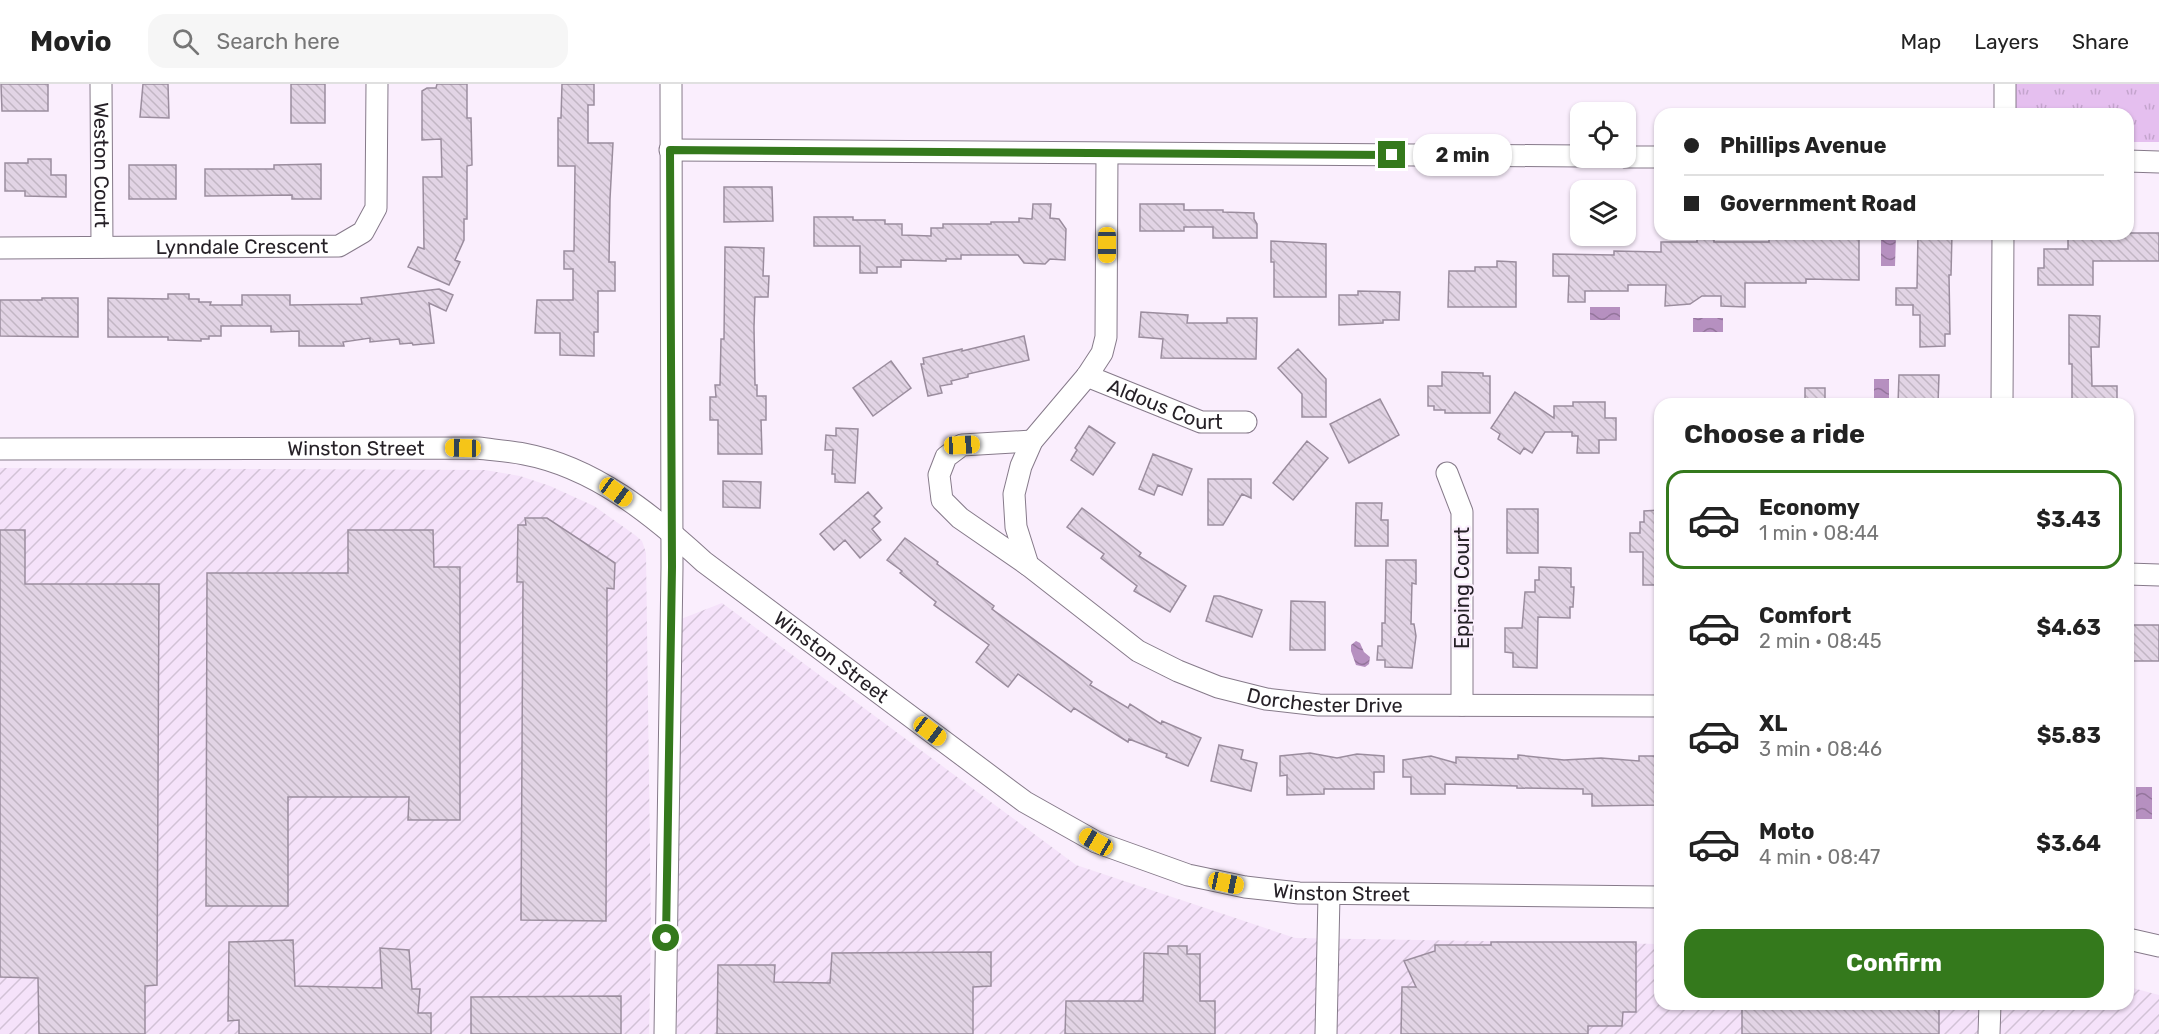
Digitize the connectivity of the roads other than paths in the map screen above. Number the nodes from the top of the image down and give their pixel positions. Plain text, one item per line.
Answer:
1 (101, 84) edge
2 (377, 84) edge
3 (671, 84) edge
4 (2005, 84) edge
5 (2005, 108) edge
6 (670, 150) junction
7 (1107, 154) junction
8 (1570, 156) edge
9 (1636, 157) edge
10 (1654, 157) edge
11 (2134, 161) edge
12 (2159, 162) edge
13 (2003, 240) edge
14 (102, 247) junction
15 (0, 248) edge
16 (1087, 376) junction
17 (2002, 398) edge
18 (1246, 422) dead end
19 (1032, 441) junction
20 (0, 449) edge
21 (1447, 473) dead end
22 (672, 532) junction
23 (1028, 565) junction
24 (2134, 574) edge
25 (2159, 575) edge
26 (1462, 705) junction
27 (1654, 706) edge
28 (1329, 895) junction
29 (1654, 897) edge
30 (2134, 940) edge
31 (2159, 946) edge
32 (1990, 1010) edge
33 (665, 1034) edge
34 (1326, 1034) edge
35 (1989, 1034) edge

1 - 14 street, Weston Court
2 - 14 street, Lynndale Crescent
3 - 6 street
4 - 5 street
6 - 7 street
6 - 22 street
7 - 8 street
7 - 16 street
9 - 10 street
11 - 12 street
13 - 17 street
14 - 15 street, Lynndale Crescent
16 - 18 street, Aldous Court
16 - 19 street
19 - 23 street
19 - 23 street, Dorchester Drive
20 - 22 street, Winston Street
21 - 26 street, Epping Court
22 - 28 street, Winston Street
22 - 33 street
23 - 26 street, Dorchester Drive
24 - 25 street
26 - 27 street, Dorchester Drive
28 - 29 street, Winston Street
28 - 34 street
30 - 31 street
32 - 35 street

